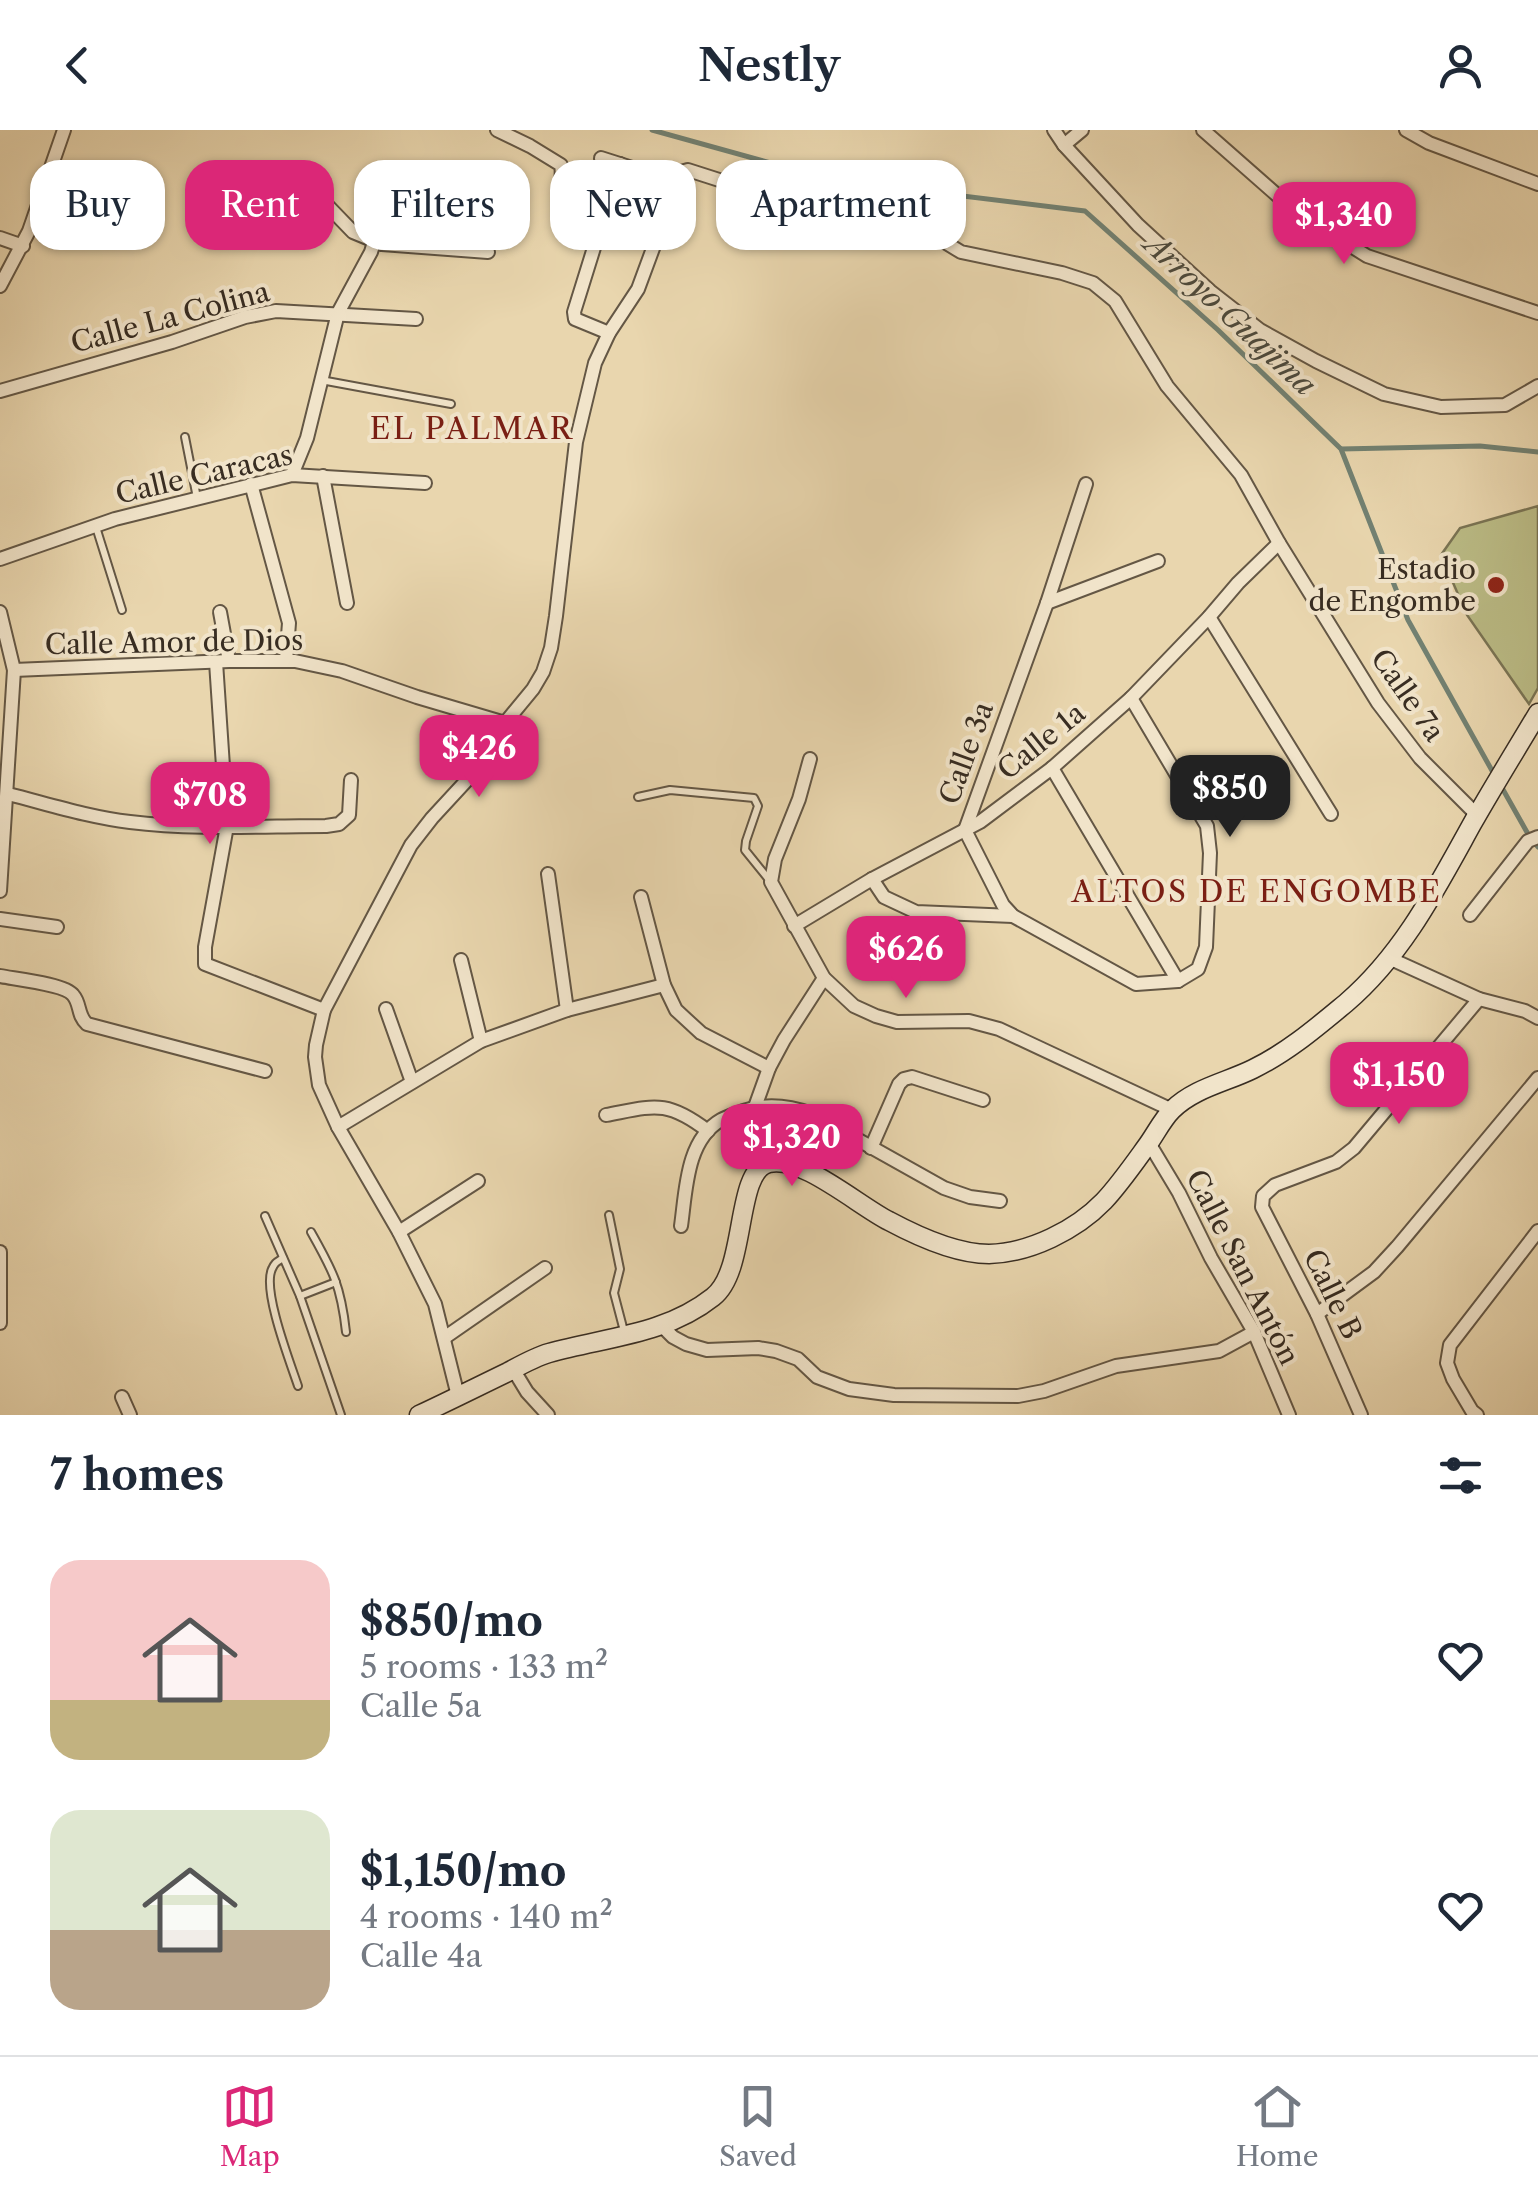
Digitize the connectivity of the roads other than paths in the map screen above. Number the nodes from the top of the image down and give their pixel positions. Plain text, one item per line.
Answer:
1 (64, 130) edge
2 (497, 130) edge
3 (1054, 130) edge
4 (1082, 130) edge
5 (1202, 130) edge
6 (1406, 130) edge
7 (1064, 145) junction
8 (601, 158) dead end
9 (552, 160) edge
10 (607, 160) edge
11 (696, 173) edge
12 (1538, 184) edge
13 (334, 212) edge
14 (354, 232) edge
15 (0, 238) edge
16 (22, 246) junction
17 (372, 250) edge
18 (465, 250) edge
19 (593, 250) edge
20 (654, 250) edge
21 (488, 252) dead end
22 (0, 286) edge
23 (338, 313) junction
24 (1538, 313) edge
25 (416, 319) dead end
26 (608, 332) junction
27 (320, 380) junction
28 (1538, 386) edge
29 (0, 391) edge
30 (451, 404) dead end
31 (185, 437) dead end
32 (292, 475) junction
33 (323, 476) junction
34 (425, 483) dead end
35 (251, 484) junction
36 (1086, 484) dead end
37 (198, 498) junction
38 (96, 526) junction
39 (1278, 543) junction
40 (0, 559) edge
41 (1158, 561) dead end
42 (1047, 602) junction
43 (347, 603) dead end
44 (122, 610) dead end
45 (0, 612) edge
46 (220, 612) dead end
47 (1209, 617) junction
48 (2, 628) edge
49 (223, 661) junction
50 (286, 661) junction
51 (14, 670) junction
52 (1131, 698) junction
53 (1538, 713) edge
54 (505, 723) junction
55 (6, 734) edge
56 (810, 759) dead end
57 (1052, 768) junction
58 (352, 780) dead end
59 (8, 794) junction
60 (638, 797) dead end
61 (1331, 814) dead end
62 (1477, 815) junction
63 (227, 826) junction
64 (965, 830) junction
65 (1534, 838) edge
66 (1, 870) edge
67 (548, 874) dead end
68 (872, 879) junction
69 (771, 882) junction
70 (0, 891) edge
71 (641, 896) dead end
72 (1470, 915) dead end
73 (1013, 916) junction
74 (0, 918) edge
75 (794, 926) junction
76 (57, 927) dead end
77 (1391, 958) junction
78 (461, 960) dead end
79 (0, 976) edge
80 (824, 978) junction
81 (1178, 981) junction
82 (664, 985) junction
83 (1478, 998) junction
84 (386, 1009) dead end
85 (324, 1010) junction
86 (567, 1010) junction
87 (1538, 1018) edge
88 (482, 1041) junction
89 (769, 1068) junction
90 (264, 1071) dead end
91 (1538, 1078) edge
92 (412, 1082) junction
93 (982, 1100) dead end
94 (755, 1106) junction
95 (1172, 1110) junction
96 (606, 1115) dead end
97 (338, 1127) junction
98 (708, 1131) junction
99 (1149, 1143) junction
100 (871, 1148) junction
101 (478, 1181) dead end
102 (1000, 1200) dead end
103 (609, 1215) dead end
104 (265, 1216) dead end
105 (681, 1226) dead end
106 (1538, 1231) edge
107 (311, 1232) dead end
108 (399, 1232) junction
109 (0, 1252) edge
110 (283, 1258) junction
111 (545, 1268) dead end
112 (337, 1282) junction
113 (300, 1296) junction
114 (1, 1302) edge
115 (1317, 1314) junction
116 (0, 1324) edge
117 (662, 1326) junction
118 (346, 1332) dead end
119 (1254, 1332) junction
120 (444, 1338) junction
121 (625, 1338) junction
122 (513, 1369) junction
123 (298, 1386) dead end
124 (458, 1396) junction
125 (122, 1398) dead end
126 (1472, 1414) edge
127 (130, 1415) edge
128 (342, 1415) edge
129 (420, 1415) edge
130 (548, 1415) edge
131 (1290, 1415) edge
132 (1361, 1415) edge

1 - 16 street
2 - 9 street
3 - 7 street
4 - 7 street
5 - 24 street
6 - 12 street
7 - 28 street
8 - 10 street
11 - 39 street, Calle 7a
13 - 14 street
15 - 16 street
16 - 22 street
17 - 23 street
18 - 21 street
19 - 26 street
20 - 26 street
23 - 25 street, Calle La Colina
23 - 27 street
23 - 29 street, Calle La Colina
26 - 54 street
27 - 30 lane
27 - 32 street
31 - 37 lane
32 - 33 street, Calle Caracas
32 - 35 street, Calle Caracas
33 - 34 street, Calle Caracas
33 - 43 street
35 - 37 street, Calle Caracas
35 - 50 street
36 - 42 street, Calle 3a
37 - 38 street, Calle Caracas
38 - 40 street, Calle Caracas
38 - 44 lane
39 - 47 street, Calle 1a
39 - 62 street, Calle 7a
41 - 42 street
42 - 64 street, Calle 3a
45 - 48 street
46 - 49 street
47 - 52 street, Calle 1a
47 - 61 street
48 - 51 street
49 - 50 street, Calle Amor de Dios
49 - 51 street, Calle Amor de Dios
49 - 63 street
50 - 54 street, Calle Amor de Dios
51 - 55 street
52 - 57 street, Calle 1a
52 - 81 street
53 - 62 street
54 - 85 street
55 - 59 street
56 - 69 street
57 - 64 street, Calle 1a
57 - 81 street
58 - 63 street
59 - 63 street
59 - 66 street
60 - 69 lane
62 - 77 street
63 - 85 street
64 - 68 street, Calle 1a
64 - 73 street, Calle 3a
65 - 72 street
66 - 70 street
67 - 86 street
68 - 73 street
68 - 75 street, Calle 1a
69 - 75 street
71 - 82 street
73 - 81 street, Calle 3a
74 - 76 street
75 - 80 street
77 - 83 street
77 - 95 street
78 - 88 street
79 - 90 street
80 - 89 street
80 - 95 street
82 - 86 street
82 - 89 street
83 - 87 street
83 - 115 street, Calle B
84 - 92 street
85 - 97 street
86 - 88 street
88 - 92 street
89 - 94 street
91 - 115 street
92 - 97 street
93 - 100 street
94 - 98 street
94 - 100 street
95 - 99 street
96 - 98 street
97 - 108 street
98 - 105 street
99 - 117 street
99 - 119 street, Calle San Antón
100 - 102 street
101 - 108 street
103 - 121 lane
104 - 110 lane
106 - 126 street
107 - 112 lane
108 - 120 street
109 - 114 street
110 - 113 lane
110 - 123 lane
111 - 120 street
112 - 113 lane
112 - 118 lane
113 - 128 lane
114 - 116 street
115 - 132 street, Calle B
117 - 119 street
117 - 121 street
119 - 131 street, Calle San Antón
120 - 124 street
121 - 122 street
122 - 124 street
122 - 130 street
124 - 129 street
125 - 127 street

